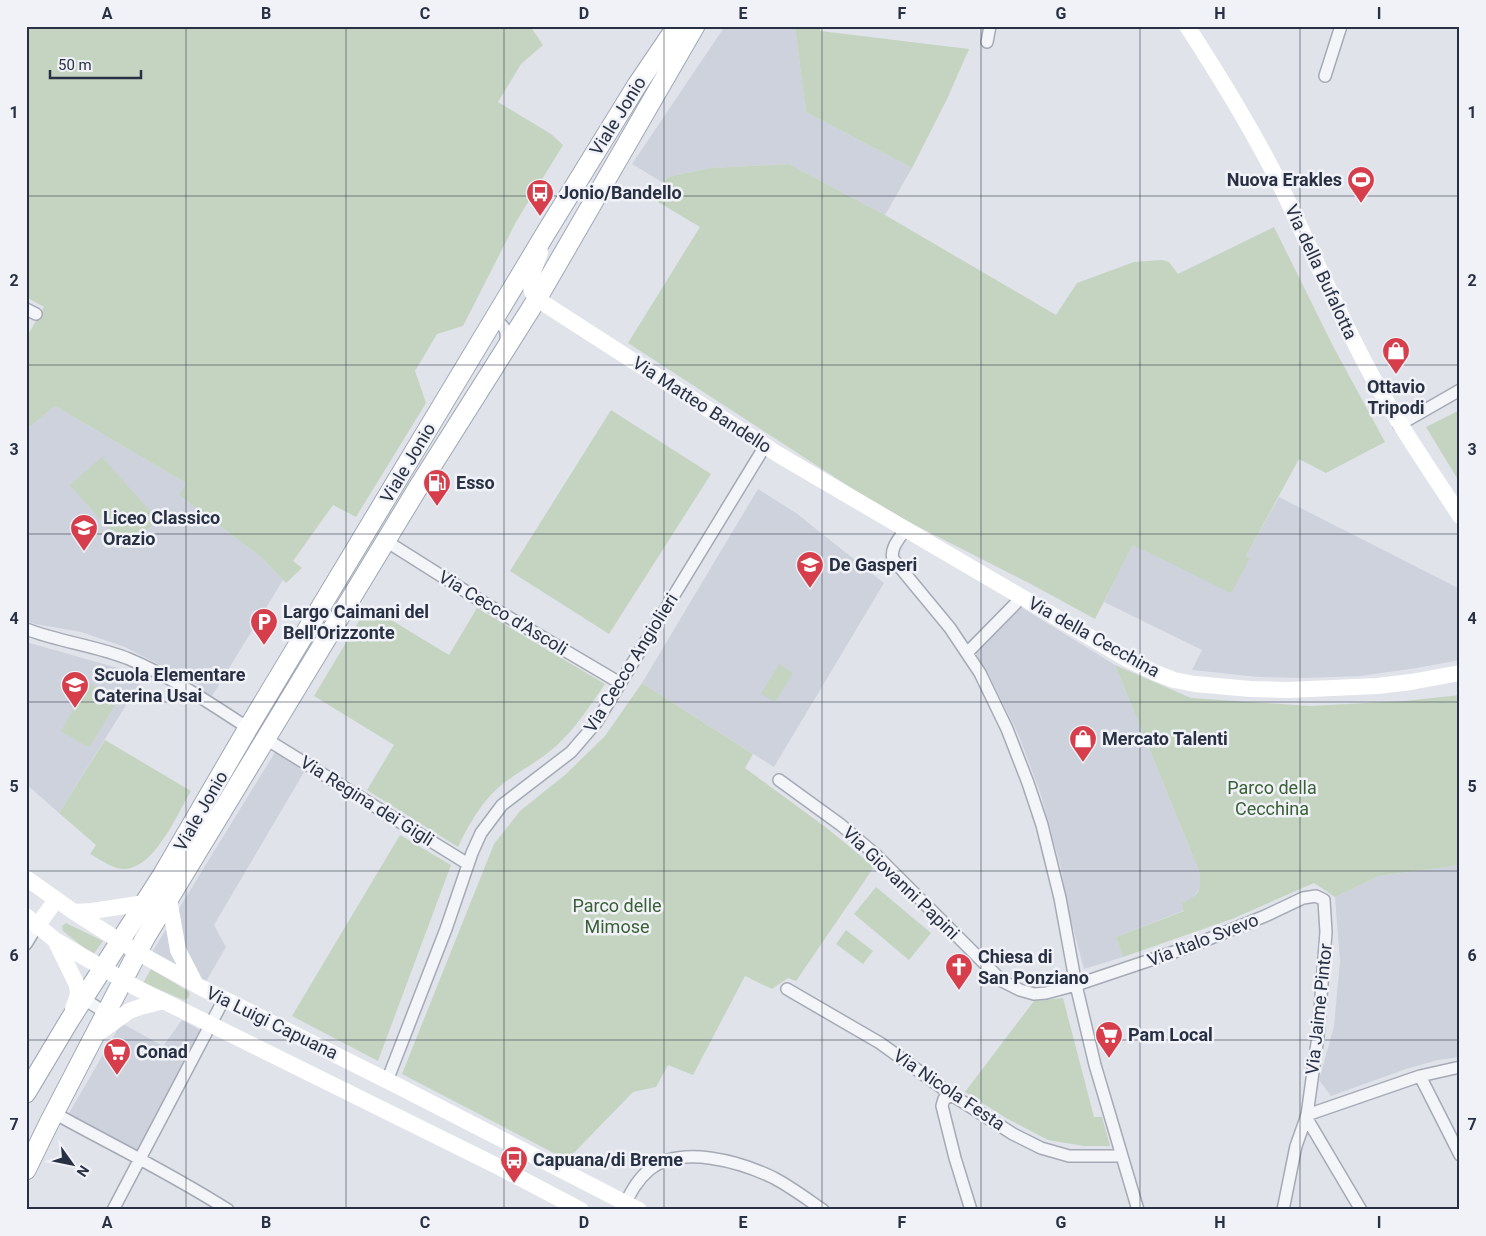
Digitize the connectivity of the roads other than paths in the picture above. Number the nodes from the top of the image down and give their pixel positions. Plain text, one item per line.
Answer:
1 (677, 26) edge
2 (695, 26) edge
3 (703, 26) edge
4 (990, 26) edge
5 (1187, 26) edge
6 (1341, 26) edge
7 (987, 42) dead end
8 (671, 67) junction
9 (1325, 76) dead end
10 (547, 231) junction
11 (537, 299) junction
12 (494, 320) junction
13 (502, 356) junction
14 (1460, 390) edge
15 (1400, 425) junction
16 (765, 446) junction
17 (869, 508) joint
18 (1460, 516) edge
19 (905, 530) junction
20 (386, 542) junction
21 (1022, 597) junction
22 (26, 629) edge
23 (967, 653) junction
24 (1460, 674) edge
25 (620, 683) junction
26 (248, 728) junction
27 (266, 739) junction
28 (779, 780) dead end
29 (468, 864) junction
30 (26, 878) edge
31 (169, 899) junction
32 (56, 900) junction
33 (1326, 902) joint
34 (145, 903) junction
35 (74, 912) junction
36 (32, 921) edge
37 (55, 940) junction
38 (120, 941) junction
39 (26, 944) edge
40 (137, 952) junction
41 (102, 969) junction
42 (123, 981) junction
43 (196, 985) junction
44 (1076, 985) junction
45 (787, 989) dead end
46 (84, 999) junction
47 (224, 999) junction
48 (164, 1001) junction
49 (181, 1009) junction
50 (106, 1013) junction
51 (69, 1022) junction
52 (211, 1024) junction
53 (94, 1036) junction
54 (1460, 1067) edge
55 (1420, 1076) junction
56 (387, 1081) junction
57 (27, 1091) edge
58 (952, 1095) junction
59 (54, 1113) junction
60 (1306, 1116) junction
61 (1122, 1156) junction
62 (1460, 1156) edge
63 (139, 1158) junction
64 (26, 1170) edge
65 (629, 1207) edge
66 (113, 1210) edge
67 (228, 1210) edge
68 (581, 1210) edge
69 (822, 1210) edge
70 (971, 1210) edge
71 (1138, 1210) edge
72 (1283, 1210) edge
73 (1361, 1210) edge

1 - 10 main road, Viale Jonio
2 - 8 main road, Viale Jonio
3 - 8 main road
4 - 7 street
5 - 15 street, Via della Bufalotta
6 - 9 street
8 - 11 main road, Viale Jonio
10 - 11 street
10 - 12 main road, Viale Jonio
11 - 13 main road, Viale Jonio
11 - 16 street, Via Matteo Bandello
12 - 13 street
12 - 26 main road, Viale Jonio
13 - 20 main road, Viale Jonio
14 - 15 street
15 - 18 street, Via della Bufalotta
16 - 17 street, Via Matteo Bandello
16 - 25 street, Via Cecco Angiolieri
17 - 19 street, Via della Cecchina
19 - 21 street, Via della Cecchina
19 - 23 street
20 - 25 street, Via Cecco d'Ascoli
20 - 27 main road, Viale Jonio
21 - 23 street
21 - 24 street, Via della Cecchina
22 - 26 street
23 - 44 street
25 - 29 street, Via Cecco Angiolieri
26 - 34 main road, Viale Jonio
27 - 29 street, Via Regina dei Gigli
27 - 31 main road, Viale Jonio
28 - 44 street, Via Giovanni Papini
29 - 56 street, Via Cecco Angiolieri
30 - 32 street
31 - 40 main road, Viale Jonio
31 - 43 street
32 - 35 street
32 - 36 street
33 - 44 street, Via Italo Svevo
33 - 60 street, Via Jaime Pintor
34 - 35 street
34 - 38 main road, Viale Jonio
35 - 38 street
36 - 37 street
36 - 39 street
37 - 41 street
37 - 51 street
38 - 40 street
38 - 41 main road, Viale Jonio
40 - 42 main road, Viale Jonio
40 - 43 street
41 - 42 street
41 - 46 main road, Viale Jonio
42 - 48 street
42 - 50 main road, Viale Jonio
43 - 47 street, Via Luigi Capuana
43 - 49 street, Via Luigi Capuana
44 - 61 street
45 - 58 street, Via Nicola Festa
46 - 50 street
46 - 51 main road, Viale Jonio
47 - 52 street
47 - 56 street, Via Luigi Capuana
48 - 49 street
48 - 53 street
49 - 52 street, Via Luigi Capuana
50 - 53 main road, Viale Jonio
51 - 57 main road, Viale Jonio
52 - 63 street
52 - 68 street, Via Luigi Capuana
53 - 59 main road, Viale Jonio
54 - 55 street
55 - 60 street
55 - 62 street
56 - 65 street, Via Luigi Capuana
58 - 61 street, Via Nicola Festa
58 - 70 street
59 - 63 street
59 - 64 main road, Viale Jonio
60 - 72 street, Via Jaime Pintor
60 - 73 street
61 - 71 street
63 - 66 street
63 - 67 street
65 - 69 street

